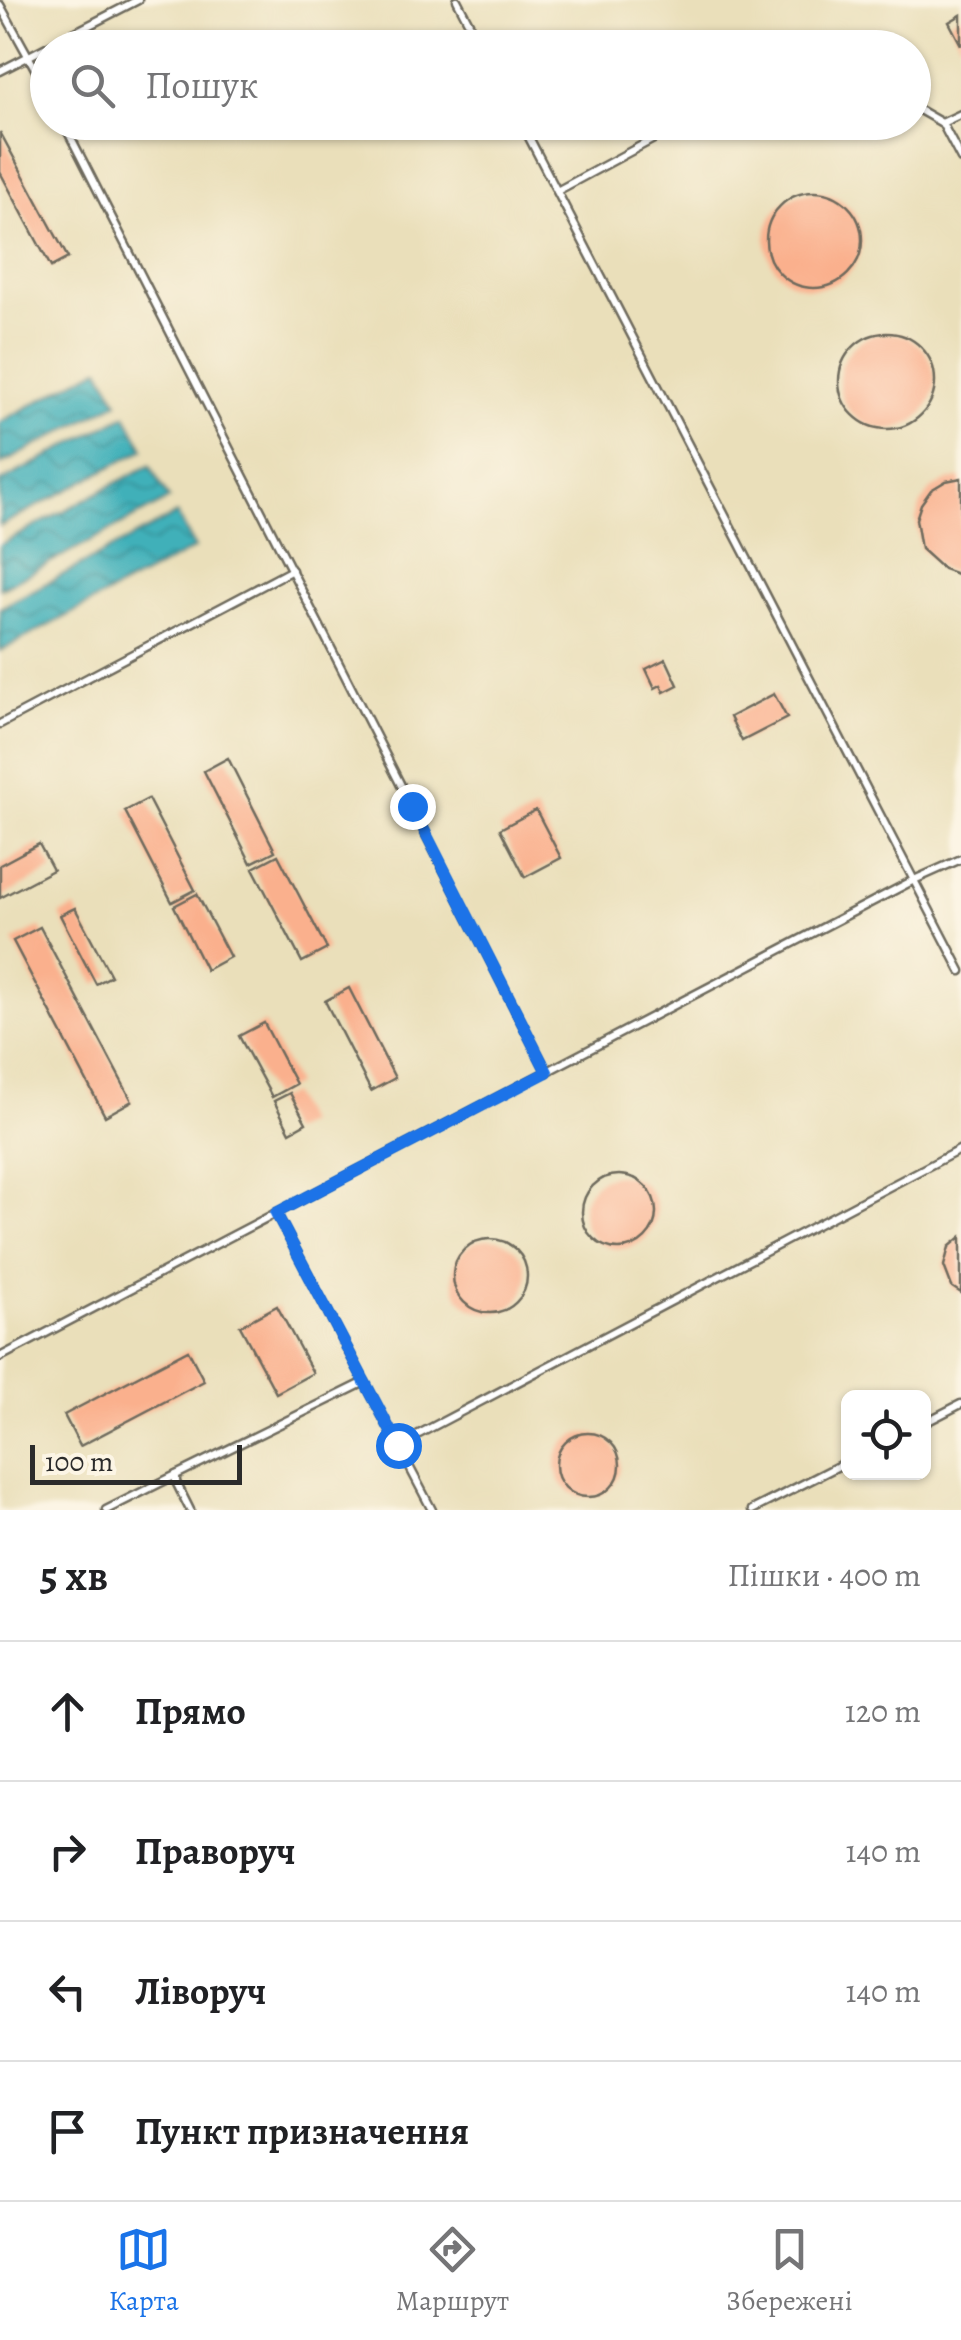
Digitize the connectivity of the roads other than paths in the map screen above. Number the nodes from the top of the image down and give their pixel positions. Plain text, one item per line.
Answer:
1 (138, 0) edge
2 (457, 0) edge
3 (0, 4) edge
4 (80, 30) edge
5 (473, 30) edge
6 (30, 56) joint
7 (0, 72) edge
8 (961, 114) edge
9 (931, 117) edge
10 (942, 123) junction
11 (72, 140) edge
12 (530, 140) edge
13 (652, 140) edge
14 (961, 158) edge
15 (557, 191) junction
16 (292, 570) junction
17 (0, 724) edge
18 (961, 859) edge
19 (914, 880) junction
20 (961, 971) edge
21 (547, 1072) junction
22 (961, 1149) edge
23 (276, 1213) junction
24 (0, 1357) edge
25 (365, 1382) junction
26 (961, 1404) edge
27 (931, 1419) edge
28 (398, 1445) junction
29 (841, 1465) edge
30 (176, 1475) junction
31 (106, 1510) edge
32 (190, 1510) edge
33 (432, 1510) edge
34 (752, 1510) edge

1 - 4 lane
2 - 5 lane
3 - 6 lane
6 - 7 lane
8 - 10 lane
9 - 10 lane
10 - 14 lane
11 - 16 lane
12 - 15 lane
13 - 15 lane
15 - 19 lane
16 - 17 lane
16 - 21 lane
18 - 19 lane
19 - 20 lane
19 - 21 lane
21 - 23 lane
22 - 28 lane
23 - 24 lane
23 - 25 lane
25 - 28 lane
25 - 30 lane
26 - 27 lane
28 - 33 lane
29 - 34 lane
30 - 31 lane
30 - 32 lane

